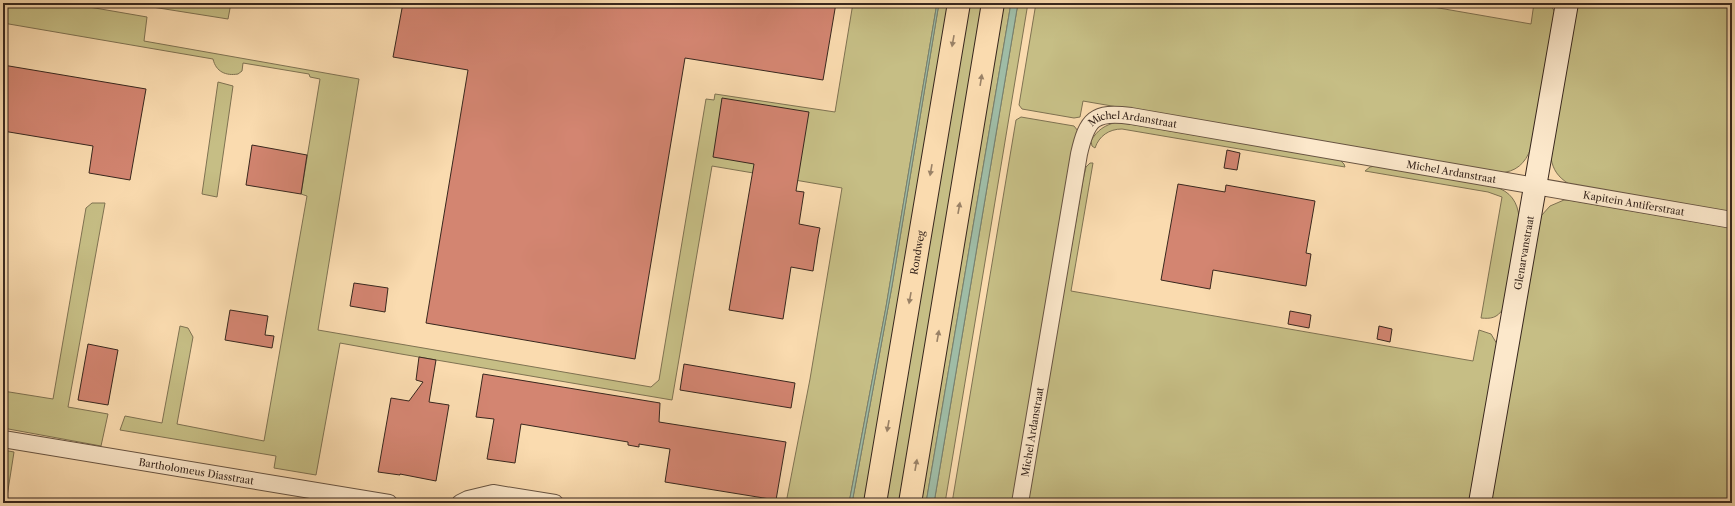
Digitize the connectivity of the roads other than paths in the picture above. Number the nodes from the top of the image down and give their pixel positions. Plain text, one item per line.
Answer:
1 (959, 3) edge
2 (993, 3) edge
3 (1567, 3) edge
4 (1535, 187) junction
5 (1732, 220) edge
6 (3, 439) edge
7 (389, 503) edge
8 (460, 503) edge
9 (555, 503) edge
10 (875, 503) edge
11 (910, 503) edge
12 (1020, 503) edge
13 (1480, 503) edge

1 -> 10 main road, Rondweg
11 -> 2 main road
3 - 4 street, Glenarvanstraat
4 - 5 street, Kapitein Antiferstraat
4 - 12 street, Michel Ardanstraat
4 - 13 street, Glenarvanstraat
6 - 7 street, Bartholomeus Diasstraat
8 - 9 street

